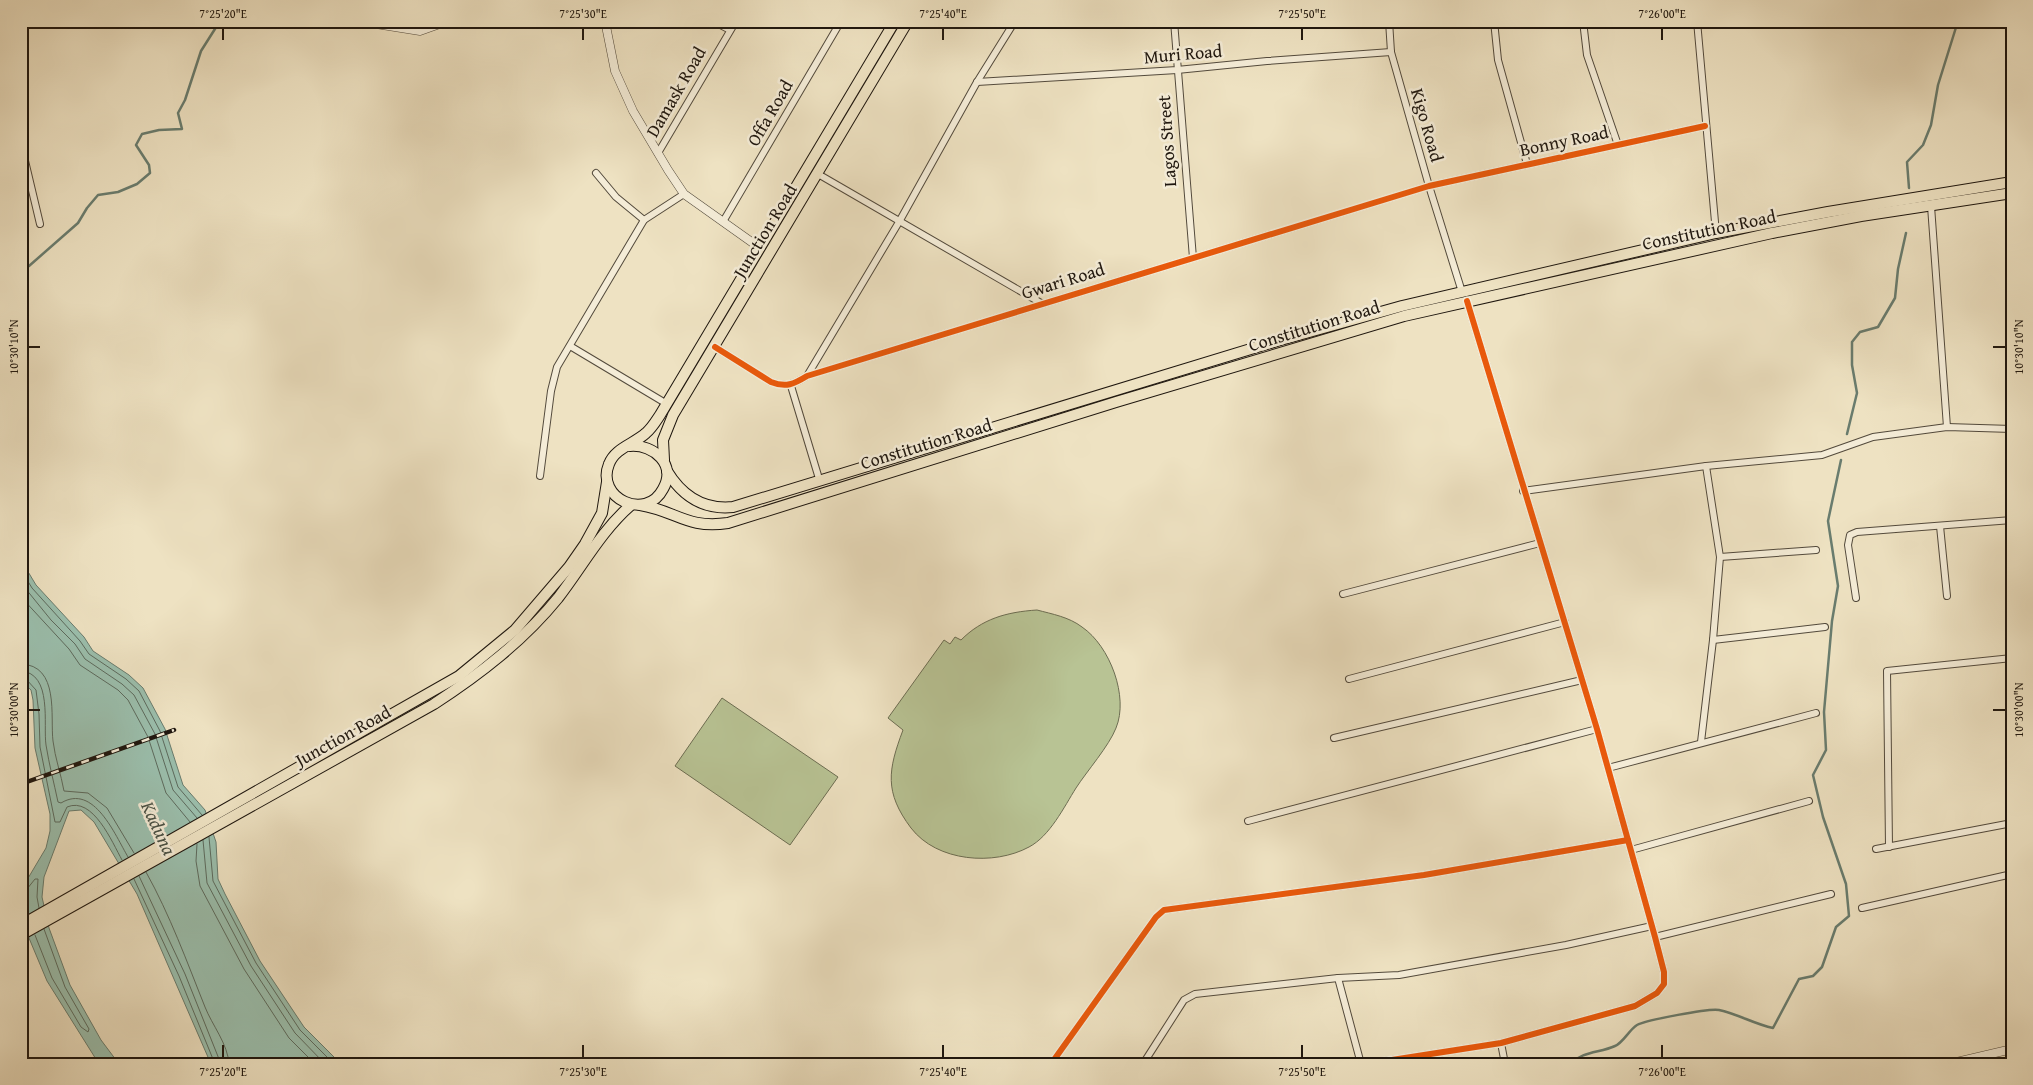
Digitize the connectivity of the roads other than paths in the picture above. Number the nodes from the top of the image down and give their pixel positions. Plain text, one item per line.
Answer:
1 (357, 21) edge
2 (448, 21) edge
3 (605, 21) edge
4 (714, 21) edge
5 (736, 21) edge
6 (841, 21) edge
7 (895, 21) edge
8 (908, 21) edge
9 (1015, 21) edge
10 (1174, 21) edge
11 (1389, 21) edge
12 (1494, 21) edge
13 (1583, 21) edge
14 (1697, 21) edge
15 (730, 30) junction
16 (1391, 52) junction
17 (1177, 70) junction
18 (977, 82) junction
19 (1705, 126) junction
20 (21, 144) edge
21 (1618, 145) junction
22 (658, 153) junction
23 (1527, 164) junction
24 (596, 173) dead end
25 (818, 174) junction
26 (2012, 182) edge
27 (1429, 186) junction
28 (2012, 193) edge
29 (684, 194) junction
30 (1913, 203) junction
31 (1895, 206) junction
32 (1931, 206) junction
33 (644, 220) junction
34 (724, 220) junction
35 (899, 222) junction
36 (40, 224) dead end
37 (1716, 234) junction
38 (760, 248) junction
39 (1193, 258) junction
40 (1465, 296) junction
41 (1041, 303) junction
42 (570, 346) junction
43 (715, 346) junction
44 (807, 376) junction
45 (791, 386) junction
46 (667, 404) junction
47 (1007, 424) junction
48 (1947, 427) junction
49 (2012, 429) edge
50 (1011, 434) junction
51 (630, 446) junction
52 (665, 466) junction
53 (1706, 466) junction
54 (540, 476) dead end
55 (607, 482) junction
56 (820, 482) junction
57 (1523, 491) junction
58 (635, 505) junction
59 (2012, 520) edge
60 (1940, 526) junction
61 (1540, 543) junction
62 (1816, 550) dead end
63 (1720, 556) junction
64 (1343, 594) dead end
65 (1947, 596) dead end
66 (1856, 598) dead end
67 (1565, 622) junction
68 (1826, 627) dead end
69 (1713, 640) junction
70 (2012, 658) edge
71 (1349, 679) dead end
72 (1582, 680) junction
73 (1816, 713) dead end
74 (1597, 730) junction
75 (1334, 738) dead end
76 (1701, 742) junction
77 (1608, 768) junction
78 (1808, 801) dead end
79 (238, 806) junction
80 (1248, 821) dead end
81 (2012, 823) edge
82 (1628, 840) junction
83 (1889, 847) junction
84 (1876, 849) dead end
85 (1631, 850) junction
86 (2012, 874) edge
87 (1831, 894) dead end
88 (1862, 908) dead end
89 (21, 925) edge
90 (1652, 926) junction
91 (21, 935) edge
92 (1655, 937) junction
93 (1338, 978) junction
94 (1501, 1043) junction
95 (2012, 1049) edge
96 (1361, 1063) edge
97 (1051, 1064) edge
98 (1143, 1064) edge
99 (1345, 1064) edge
100 (1505, 1064) edge
101 (1948, 1064) edge

1 - 2 street
3 - 22 street
4 - 15 street
5 - 15 street, Damask Road
6 - 34 street, Offa Road
7 - 38 main road, Junction Road
8 - 25 main road, Junction Road
9 - 18 street, Gwari Road
10 - 17 street, Lagos Street
11 - 16 street, Kigo Road
12 - 23 street
13 - 21 street
14 - 19 street
15 - 22 street, Damask Road
16 - 17 street, Muri Road
16 - 27 street, Kigo Road
17 - 18 street, Muri Road
17 - 39 street, Lagos Street
18 - 35 street, Gwari Road
19 - 21 street, Bonny Road
19 - 37 street
20 - 36 street
21 - 23 street, Bonny Road
22 - 29 street
23 - 27 street, Bonny Road
24 - 33 street
25 - 35 street
25 - 43 main road, Junction Road
26 - 30 main road, Constitution Road
27 - 39 street, Gwari Road
27 - 40 street, Kigo Road
28 - 32 main road, Constitution Road
29 - 33 street
29 - 34 street
30 - 31 main road, Constitution Road
30 - 32 main road, Constitution Road
31 - 37 main road, Constitution Road
31 - 40 main road, Constitution Road
32 - 48 street
33 - 42 street
34 - 38 street
35 - 41 street
35 - 44 street, Gwari Road
37 - 40 main road, Constitution Road
38 - 46 main road, Junction Road
39 - 41 street, Gwari Road
40 - 47 main road, Constitution Road
40 - 50 main road, Constitution Road
40 - 57 street, Kigo Road
41 - 44 street, Gwari Road
42 - 46 street
42 - 54 street
43 - 45 street
43 - 52 main road, Junction Road
44 - 45 street, Gwari Road
45 - 56 street
46 - 51 main road, Junction Road
47 - 50 main road
47 - 56 main road, Constitution Road
48 - 49 street
48 - 53 street
50 - 58 main road, Constitution Road
51 - 52 main road
51 - 55 main road
52 - 56 main road, Constitution Road
52 - 58 main road
53 - 57 street
53 - 63 street
55 - 58 main road
55 - 79 main road, Junction Road
57 - 61 street, Kigo Road
58 - 79 main road, Junction Road
59 - 60 street
60 - 65 street
60 - 66 street
61 - 64 street
61 - 67 street, Kigo Road
62 - 63 street
63 - 69 street
67 - 71 street
67 - 72 street, Kigo Road
68 - 69 street
69 - 76 street
70 - 83 street
72 - 74 street, Kigo Road
72 - 75 street
73 - 76 street
74 - 77 street, Kigo Road
74 - 80 street
76 - 77 street
77 - 82 street, Kigo Road
78 - 85 street
79 - 89 main road, Junction Road
79 - 91 main road, Junction Road
81 - 83 street
82 - 85 street, Kigo Road
82 - 97 street
83 - 84 street
85 - 90 street, Kigo Road
86 - 88 street
87 - 92 street
90 - 92 street, Kigo Road
90 - 93 street
92 - 94 street, Kigo Road
93 - 96 street
93 - 98 street
94 - 96 street, Kigo Road
94 - 100 street
95 - 101 street
96 - 99 street, Kigo Road

